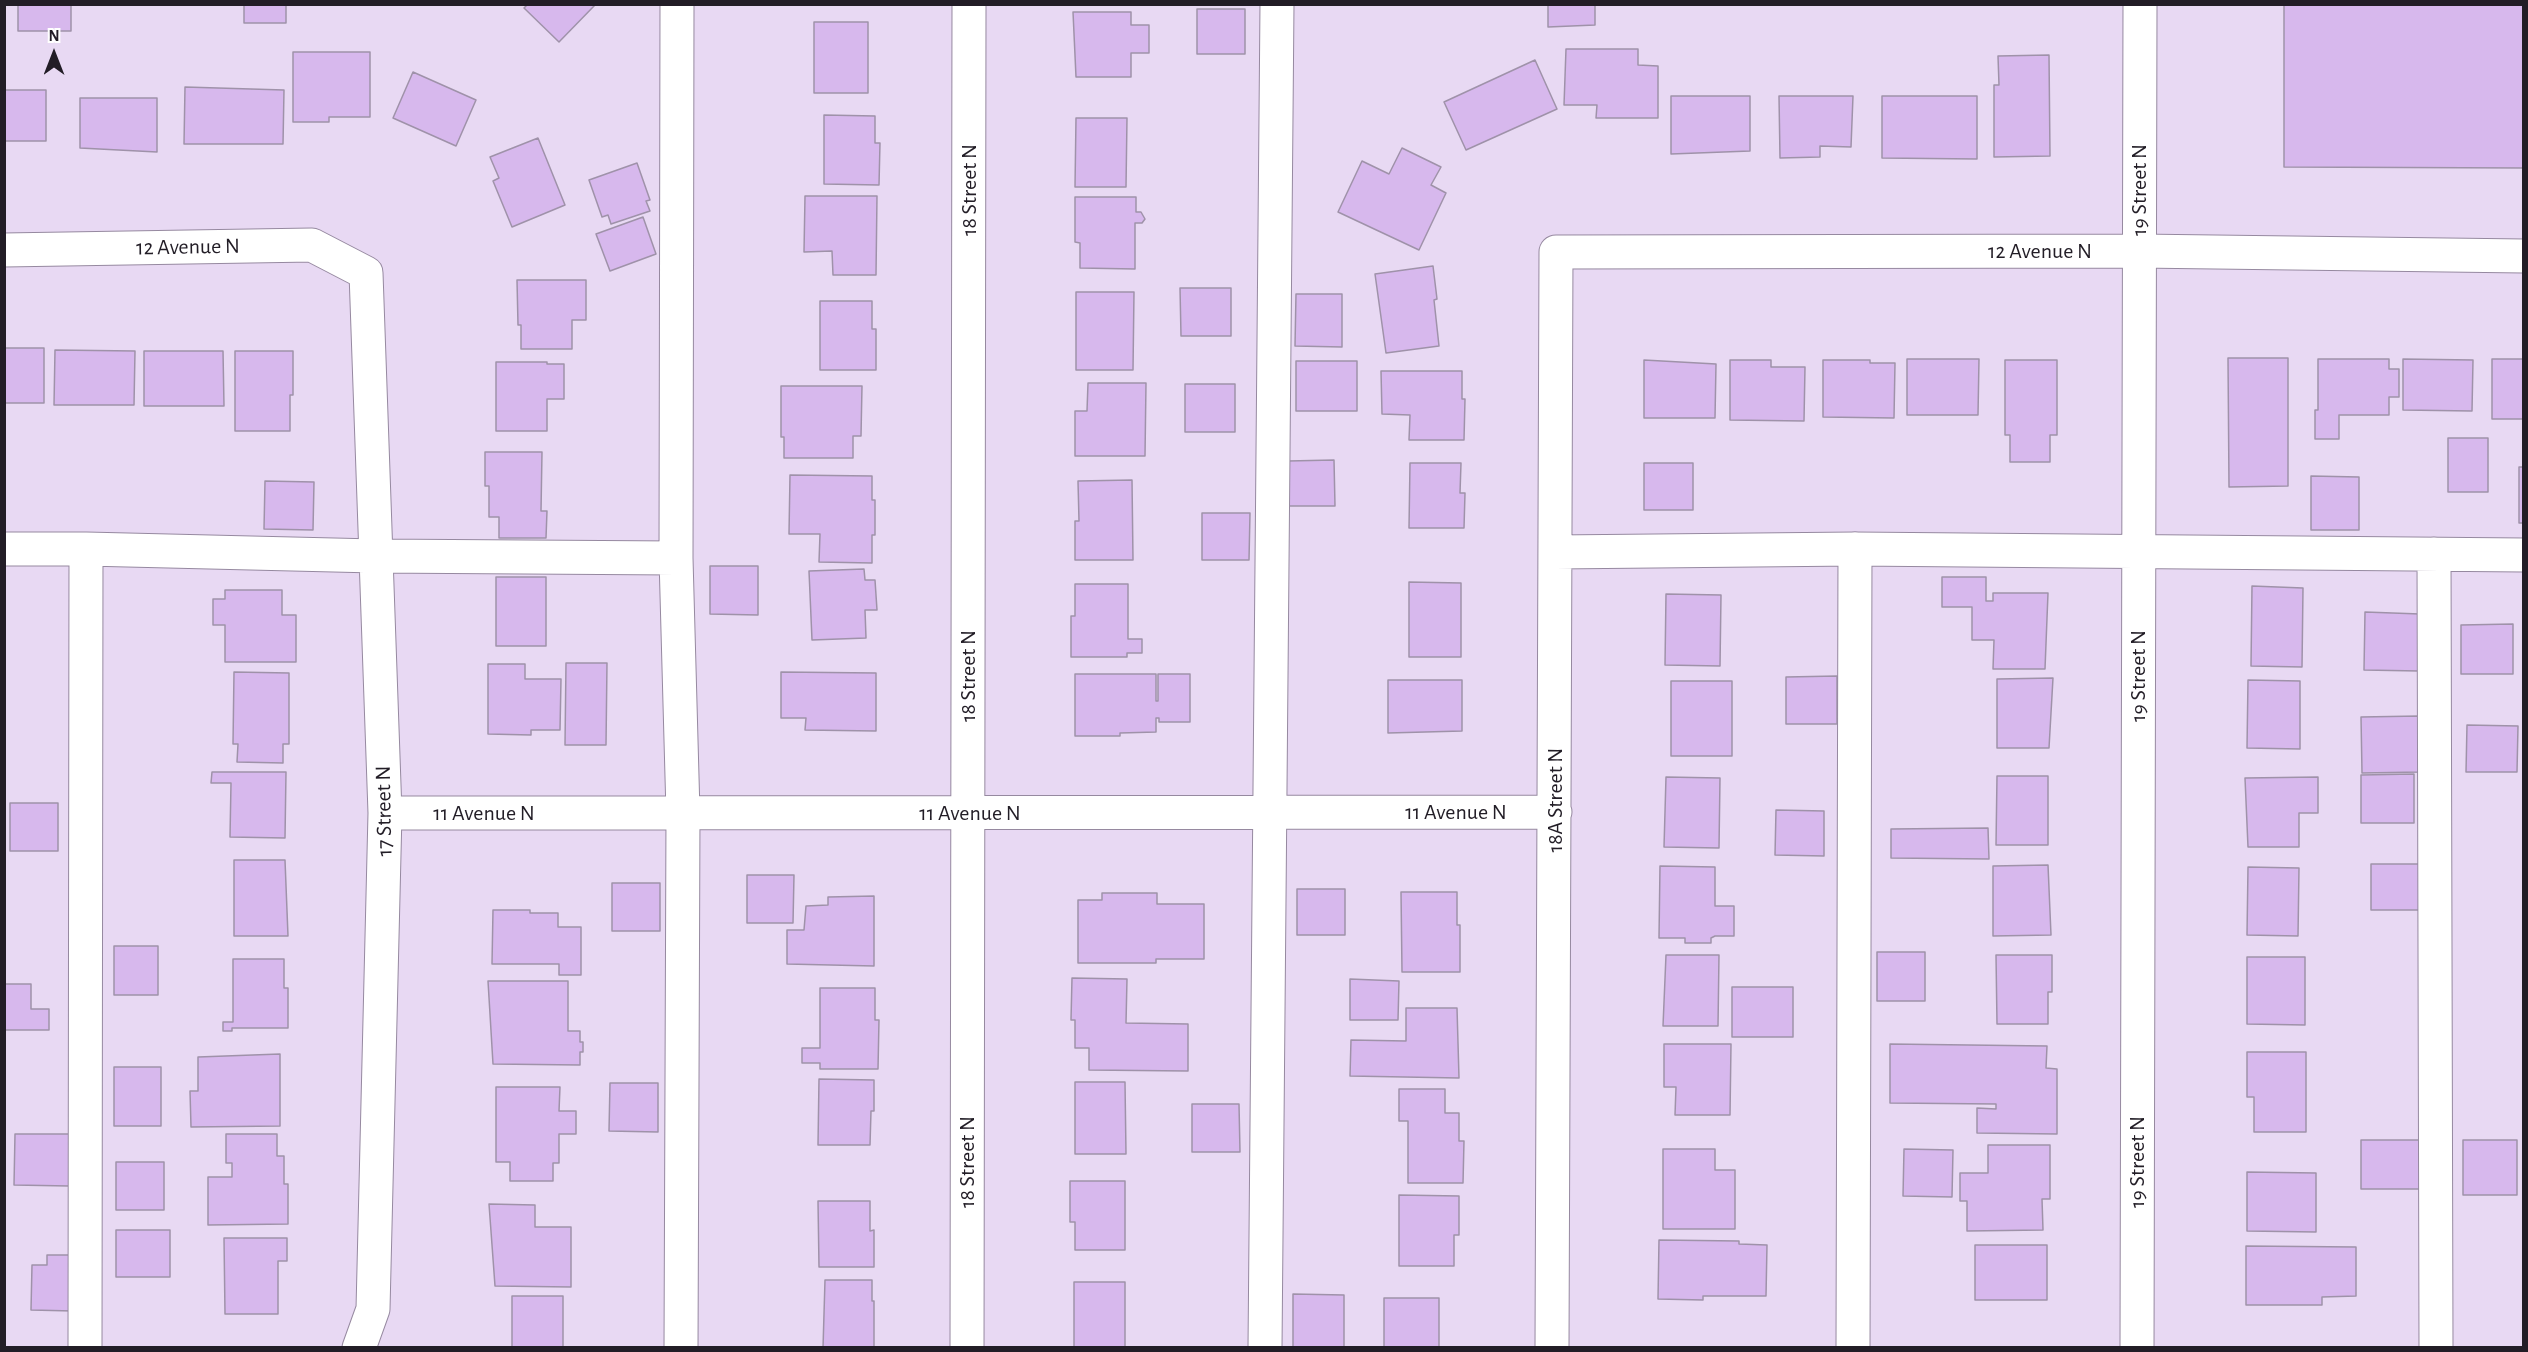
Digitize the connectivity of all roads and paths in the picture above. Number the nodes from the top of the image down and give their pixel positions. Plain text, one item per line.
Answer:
1 (677, 4) edge
2 (969, 4) edge
3 (1277, 4) edge
4 (2140, 4) edge
5 (4, 250) edge
6 (2138, 250) junction
7 (1556, 252) joint
8 (2523, 256) edge
9 (366, 273) joint
10 (4, 549) edge
11 (86, 549) junction
12 (1855, 549) junction
13 (2138, 550) junction
14 (1555, 552) junction
15 (2434, 554) junction
16 (2523, 555) edge
17 (375, 556) junction
18 (676, 558) junction
19 (1269, 812) junction
20 (1555, 812) junction
21 (386, 813) junction
22 (683, 813) junction
23 (967, 813) junction
24 (85, 1347) edge
25 (359, 1347) edge
26 (681, 1347) edge
27 (967, 1347) edge
28 (1265, 1347) edge
29 (1552, 1347) edge
30 (1853, 1347) edge
31 (2137, 1347) edge
32 (2436, 1347) edge

1 - 18 street
2 - 23 street, 18 Street N
3 - 19 street
4 - 6 street, 19 Street N
5 - 9 street, 12 Avenue N
6 - 7 street, 12 Avenue N
6 - 8 street, 12 Avenue N
6 - 13 street, 19 Street N
7 - 14 street, 18A Street N
9 - 17 street, 17 Street N
10 - 11 street
11 - 17 street
11 - 24 street
12 - 13 street
12 - 14 street
12 - 30 street
13 - 15 street
13 - 31 street, 19 Street N
14 - 20 street, 18A Street N
15 - 16 street
15 - 32 street
17 - 18 street
17 - 21 street, 17 Street N
18 - 22 street
19 - 20 street, 11 Avenue N
19 - 23 street, 11 Avenue N
19 - 28 street
20 - 29 street, 18A Street N
21 - 22 street, 11 Avenue N
21 - 25 street, 17 Street N
22 - 23 street, 11 Avenue N
22 - 26 street
23 - 27 street, 18 Street N

